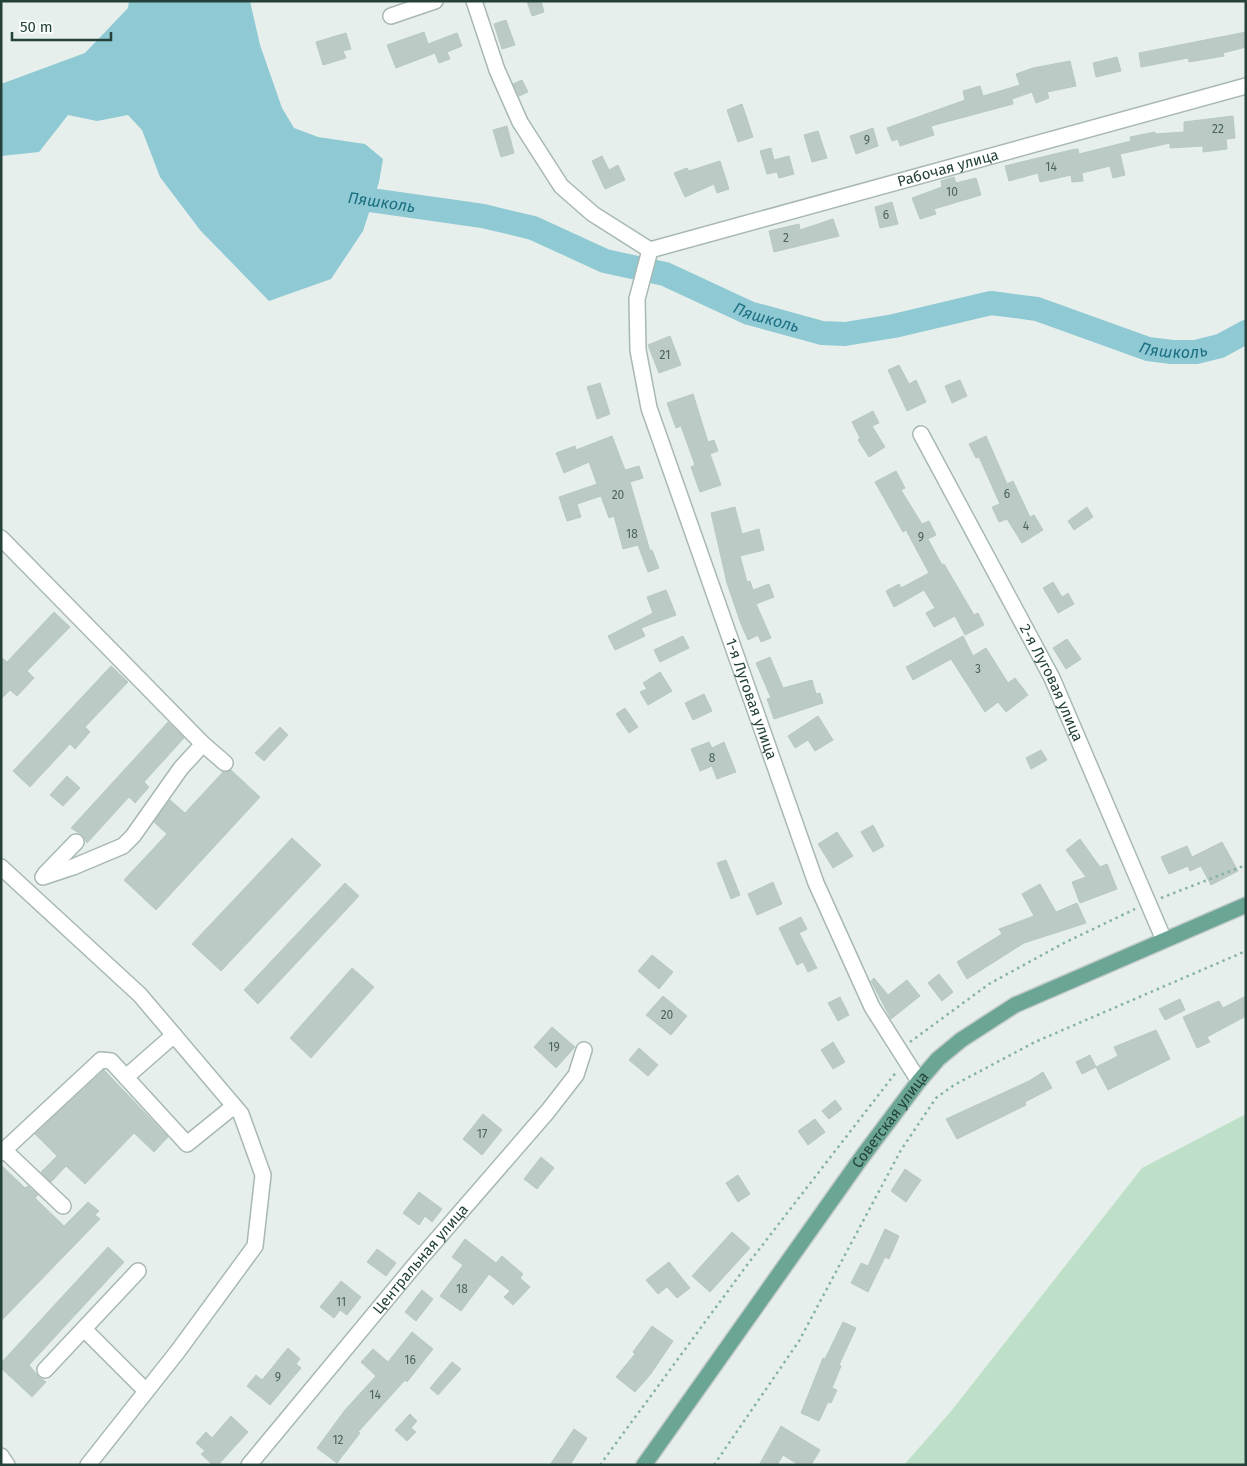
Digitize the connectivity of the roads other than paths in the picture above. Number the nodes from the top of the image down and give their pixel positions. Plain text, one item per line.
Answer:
1 (435, 1) edge
2 (474, 1) edge
3 (391, 16) dead end
4 (1246, 86) edge
5 (650, 250) junction
6 (921, 434) dead end
7 (1, 538) edge
8 (203, 744) junction
9 (226, 763) dead end
10 (76, 842) dead end
11 (1, 866) edge
12 (42, 877) junction
13 (28, 892) junction
14 (1246, 905) edge
15 (1164, 940) junction
16 (174, 1035) junction
17 (584, 1050) dead end
18 (126, 1077) junction
19 (920, 1081) junction
20 (234, 1106) junction
21 (3, 1151) edge
22 (63, 1206) dead end
23 (138, 1270) dead end
24 (84, 1329) junction
25 (45, 1370) dead end
26 (146, 1391) junction
27 (1, 1456) edge
28 (7, 1465) edge
29 (88, 1465) edge
30 (249, 1465) edge
31 (644, 1465) edge

1 - 3 street
2 - 5 street
4 - 5 street, Рабочая улица
5 - 19 street, 1-я Луговая улица
6 - 15 street, 2-я Луговая улица
7 - 8 street
8 - 9 street
8 - 12 street
10 - 12 street
11 - 13 street
12 - 13 street
13 - 16 street
14 - 15 main road, Советская улица
15 - 19 main road, Советская улица
16 - 18 street
16 - 20 street
17 - 30 street, Центральная улица
18 - 20 street
18 - 21 street
19 - 31 main road, Советская улица
20 - 26 street
21 - 22 street
23 - 24 street
24 - 25 street
24 - 26 street
26 - 29 street
27 - 28 street

